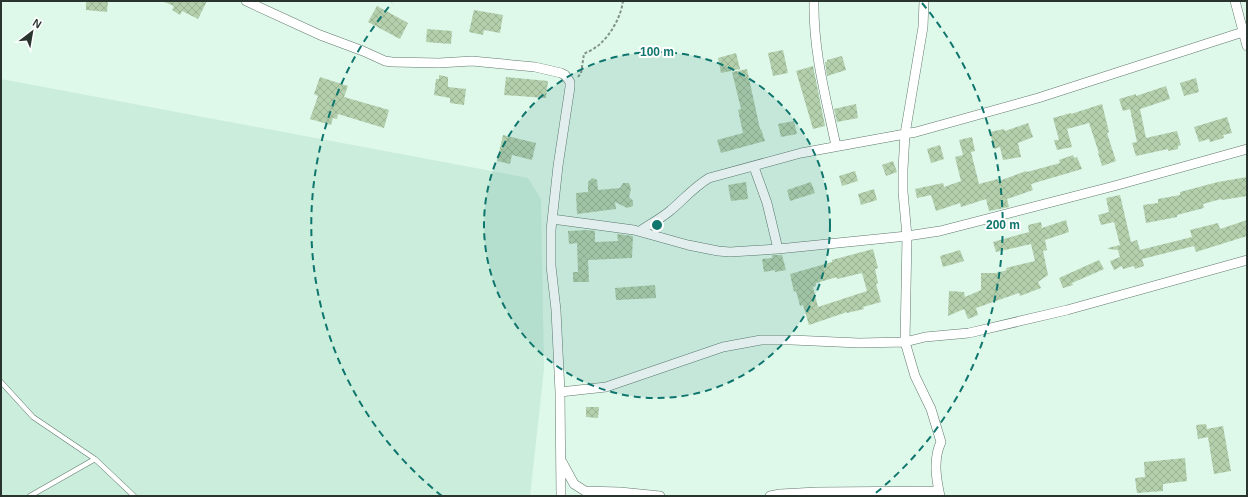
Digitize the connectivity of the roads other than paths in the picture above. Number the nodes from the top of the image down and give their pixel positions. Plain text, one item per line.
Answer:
1 (246, 1) edge
2 (814, 1) edge
3 (924, 1) edge
4 (1235, 1) edge
5 (1247, 6) edge
6 (1238, 10) junction
7 (1243, 32) junction
8 (1247, 46) edge
9 (905, 134) junction
10 (836, 146) junction
11 (1247, 150) edge
12 (754, 167) junction
13 (552, 219) junction
14 (640, 231) junction
15 (907, 236) junction
16 (778, 249) junction
17 (1247, 260) edge
18 (905, 342) junction
19 (1, 382) edge
20 (560, 392) junction
21 (95, 459) junction
22 (561, 460) junction
23 (939, 494) edge
24 (30, 496) edge
25 (134, 496) edge
26 (561, 496) edge
27 (660, 496) edge
28 (770, 496) edge

1 - 13 street
2 - 10 street
3 - 9 street
4 - 6 street
5 - 6 street
6 - 7 street
7 - 8 street
7 - 9 street
9 - 10 street
9 - 15 street
10 - 12 street
11 - 15 street
12 - 14 street
12 - 16 street
13 - 14 street
13 - 20 street
14 - 16 street
15 - 16 street
15 - 18 street
17 - 18 street
18 - 20 street
18 - 23 street
19 - 21 lane
20 - 22 street
21 - 24 lane
21 - 25 lane
22 - 26 street
22 - 27 street
23 - 28 street

